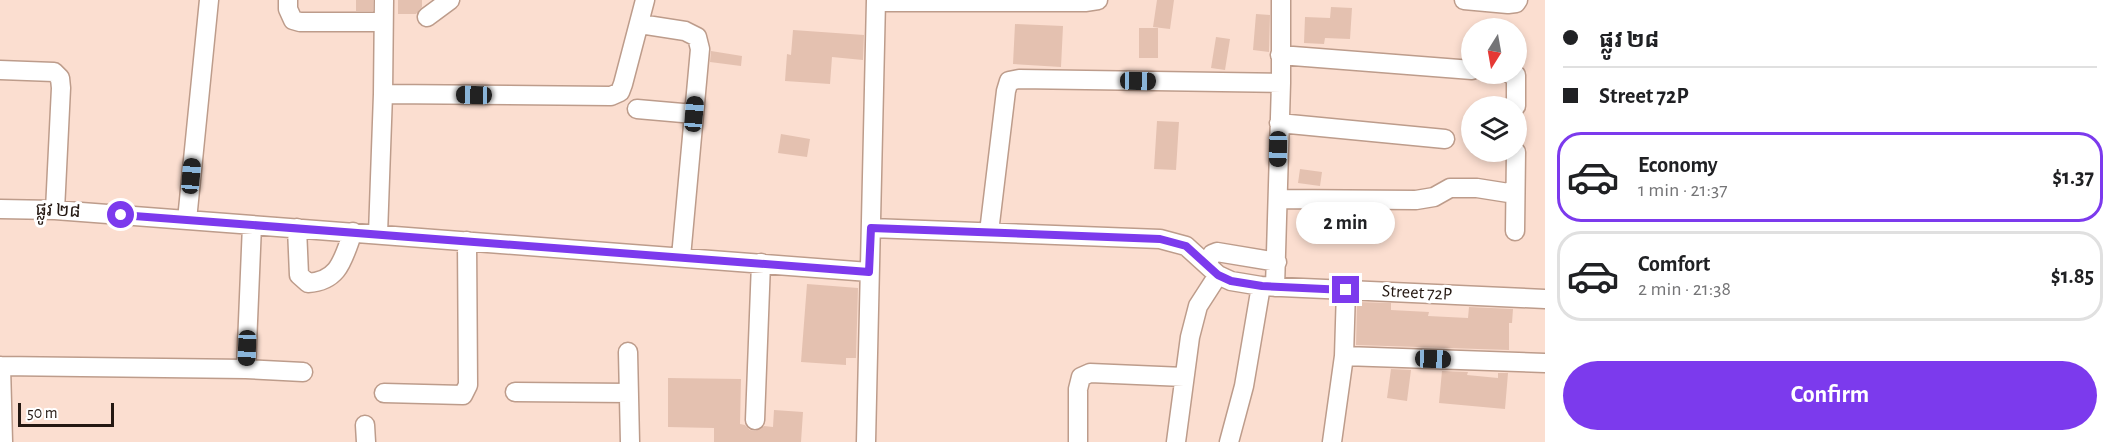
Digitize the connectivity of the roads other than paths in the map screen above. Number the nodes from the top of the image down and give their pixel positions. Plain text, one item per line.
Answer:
1 (209, 0) edge
2 (288, 0) edge
3 (384, 0) edge
4 (450, 0) edge
5 (645, 0) edge
6 (1098, 0) edge
7 (1281, 0) edge
8 (1464, 0) edge
9 (1518, 0) edge
10 (876, 1) edge
11 (427, 17) dead end
12 (383, 22) junction
13 (640, 24) junction
14 (1280, 55) junction
15 (1461, 68) edge
16 (0, 70) edge
17 (1281, 83) junction
18 (383, 93) junction
19 (637, 109) dead end
20 (694, 114) junction
21 (1279, 123) junction
22 (1444, 139) dead end
23 (1516, 162) edge
24 (1515, 194) junction
25 (1278, 199) junction
26 (0, 209) edge
27 (55, 210) junction
28 (187, 220) junction
29 (252, 225) junction
30 (297, 228) junction
31 (871, 228) junction
32 (1515, 231) dead end
33 (353, 232) junction
34 (989, 232) junction
35 (378, 234) junction
36 (467, 241) junction
37 (681, 257) junction
38 (1276, 262) junction
39 (761, 263) junction
40 (1213, 270) junction
41 (869, 272) junction
42 (1268, 286) junction
43 (1346, 290) junction
44 (1545, 299) edge
45 (628, 352) dead end
46 (1344, 357) junction
47 (1545, 363) edge
48 (0, 366) edge
49 (246, 369) junction
50 (303, 372) dead end
51 (1184, 377) junction
52 (514, 392) dead end
53 (384, 393) dead end
54 (629, 393) junction
55 (754, 420) dead end
56 (3, 442) edge
57 (630, 442) edge
58 (867, 442) edge
59 (1078, 442) edge
60 (1176, 442) edge
61 (1229, 442) edge
62 (1332, 442) edge

1 - 28 street
2 - 12 street
3 - 12 street
4 - 11 street
5 - 13 street
6 - 10 street
7 - 14 street
8 - 9 street
10 - 31 street
12 - 18 street
13 - 18 street
13 - 20 street
14 - 15 street
14 - 17 street
16 - 27 street
17 - 21 street
17 - 34 street
18 - 35 street
19 - 20 street
20 - 37 street
21 - 22 street
21 - 25 street
23 - 24 street
24 - 25 street
24 - 32 street
25 - 38 street
26 - 27 street, ផ្លូវ ២៨
27 - 28 street, ផ្លូវ ២៨
28 - 29 street, ផ្លូវ ២៨
29 - 30 street, ផ្លូវ ២៨
29 - 49 street
30 - 33 street, ផ្លូវ ២៨
30 - 33 street
31 - 34 street, Street 72P
31 - 41 street
33 - 35 street, ផ្លូវ ២៨
34 - 40 street, Street 72P
35 - 36 street, ផ្លូវ ២៨
36 - 37 street, ផ្លូវ ២៨
36 - 53 street
37 - 39 street, ផ្លូវ ២៨
38 - 40 street
38 - 42 street
39 - 41 street, ផ្លូវ ២៨
39 - 55 street
40 - 42 street, Street 72P
40 - 51 street
41 - 58 street
42 - 43 street, Street 72P
42 - 61 street
43 - 44 street, Street 72P
43 - 46 street
45 - 54 street
46 - 47 street
46 - 62 street
48 - 49 street
48 - 56 street
49 - 50 street
51 - 59 street
51 - 60 street
52 - 54 street
54 - 57 street

